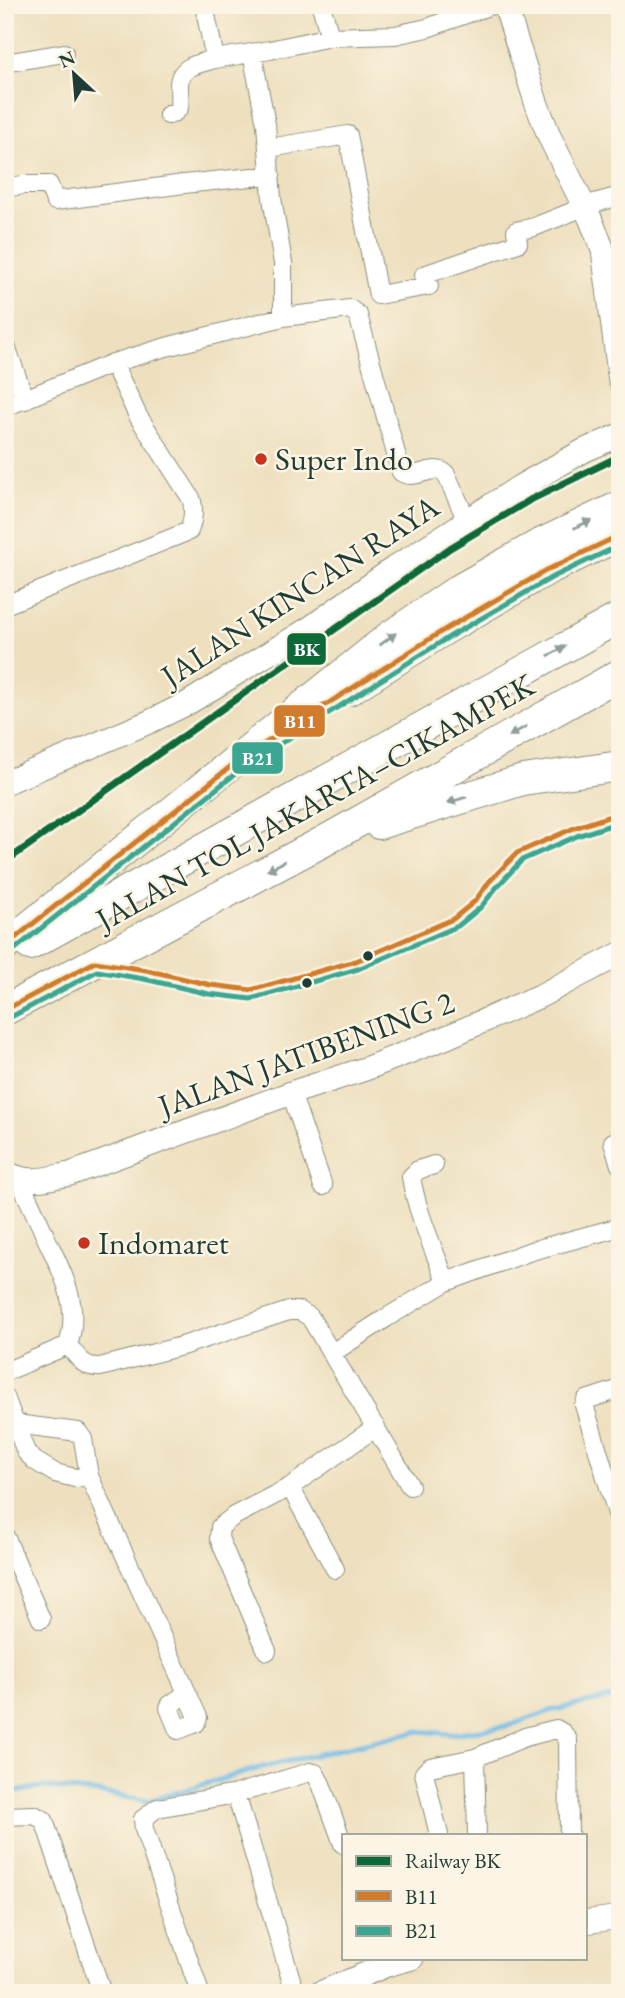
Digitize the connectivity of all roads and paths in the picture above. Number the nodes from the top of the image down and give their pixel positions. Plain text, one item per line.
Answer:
1 (204, 5) edge
2 (321, 5) edge
3 (491, 5) edge
4 (505, 5) edge
5 (330, 37) junction
6 (64, 53) dead end
7 (252, 53) junction
8 (215, 59) junction
9 (5, 63) edge
10 (168, 115) dead end
11 (269, 148) junction
12 (271, 175) junction
13 (5, 188) edge
14 (620, 196) edge
15 (579, 209) junction
16 (283, 317) junction
17 (616, 332) edge
18 (5, 343) edge
19 (113, 363) junction
20 (620, 381) edge
21 (25, 400) junction
22 (5, 408) edge
23 (620, 435) edge
24 (620, 506) edge
25 (467, 521) junction
26 (620, 535) edge
27 (5, 605) edge
28 (620, 617) edge
29 (620, 674) edge
30 (240, 759) junction
31 (620, 766) edge
32 (5, 783) edge
33 (326, 840) junction
34 (5, 946) edge
35 (620, 954) edge
36 (5, 958) edge
37 (5, 1010) edge
38 (291, 1093) junction
39 (613, 1142) dead end
40 (620, 1164) edge
41 (434, 1165) dead end
42 (12, 1176) edge
43 (323, 1186) dead end
44 (620, 1227) edge
45 (446, 1282) junction
46 (68, 1345) junction
47 (331, 1353) junction
48 (5, 1372) edge
49 (620, 1389) edge
50 (5, 1397) edge
51 (10, 1426) edge
52 (376, 1427) junction
53 (89, 1476) junction
54 (410, 1486) dead end
55 (290, 1487) junction
56 (620, 1523) edge
57 (5, 1536) edge
58 (335, 1569) dead end
59 (41, 1619) dead end
60 (267, 1651) dead end
61 (186, 1694) dead end
62 (475, 1758) junction
63 (236, 1794) junction
64 (5, 1816) edge
65 (439, 1834) edge
66 (477, 1834) edge
67 (569, 1834) edge
68 (342, 1841) edge
69 (620, 1917) edge
70 (586, 1922) edge
71 (386, 1961) edge
72 (5, 1987) edge
73 (7, 1993) edge
74 (102, 1993) edge
75 (201, 1993) edge
76 (295, 1993) edge
77 (320, 1993) edge

1 - 8 street
2 - 5 street
3 - 5 street
4 - 15 main road
5 - 7 street
6 - 9 street
7 - 8 street
7 - 11 street
8 - 10 street
11 - 12 street
11 - 15 street
12 - 13 street
12 - 16 street
14 - 15 street
15 - 17 main road
16 - 19 street
16 - 25 street
17 - 20 main road
18 - 21 street
19 - 21 street
19 - 27 street
21 - 22 street
23 - 25 main road, JALAN KINCAN RAYA
30 -> 24 highway
25 - 32 main road, JALAN KINCAN RAYA
26 - 30 highway
36 -> 28 highway, JALAN TOL JAKARTA–CIKAMPEK
29 -> 33 highway, JALAN TOL JAKARTA–CIKAMPEK
30 - 34 highway
31 -> 33 highway
33 -> 37 highway, JALAN TOL JAKARTA–CIKAMPEK
35 - 38 main road, JALAN JATIBENING 2
38 - 42 main road, JALAN JATIBENING 2
38 - 43 street
39 - 40 street
41 - 45 street
42 - 46 street
44 - 45 street
45 - 47 street
46 - 47 street
46 - 48 street
47 - 52 street
49 - 56 street
50 - 51 street
51 - 53 street
51 - 53 street
52 - 54 street
52 - 55 street
53 - 61 street
55 - 58 street
55 - 60 street
57 - 59 street
62 - 65 street
62 - 66 street
62 - 67 street
63 - 68 street
63 - 75 street
63 - 76 street
64 - 74 street
69 - 70 main road
71 - 77 main road
72 - 73 street

